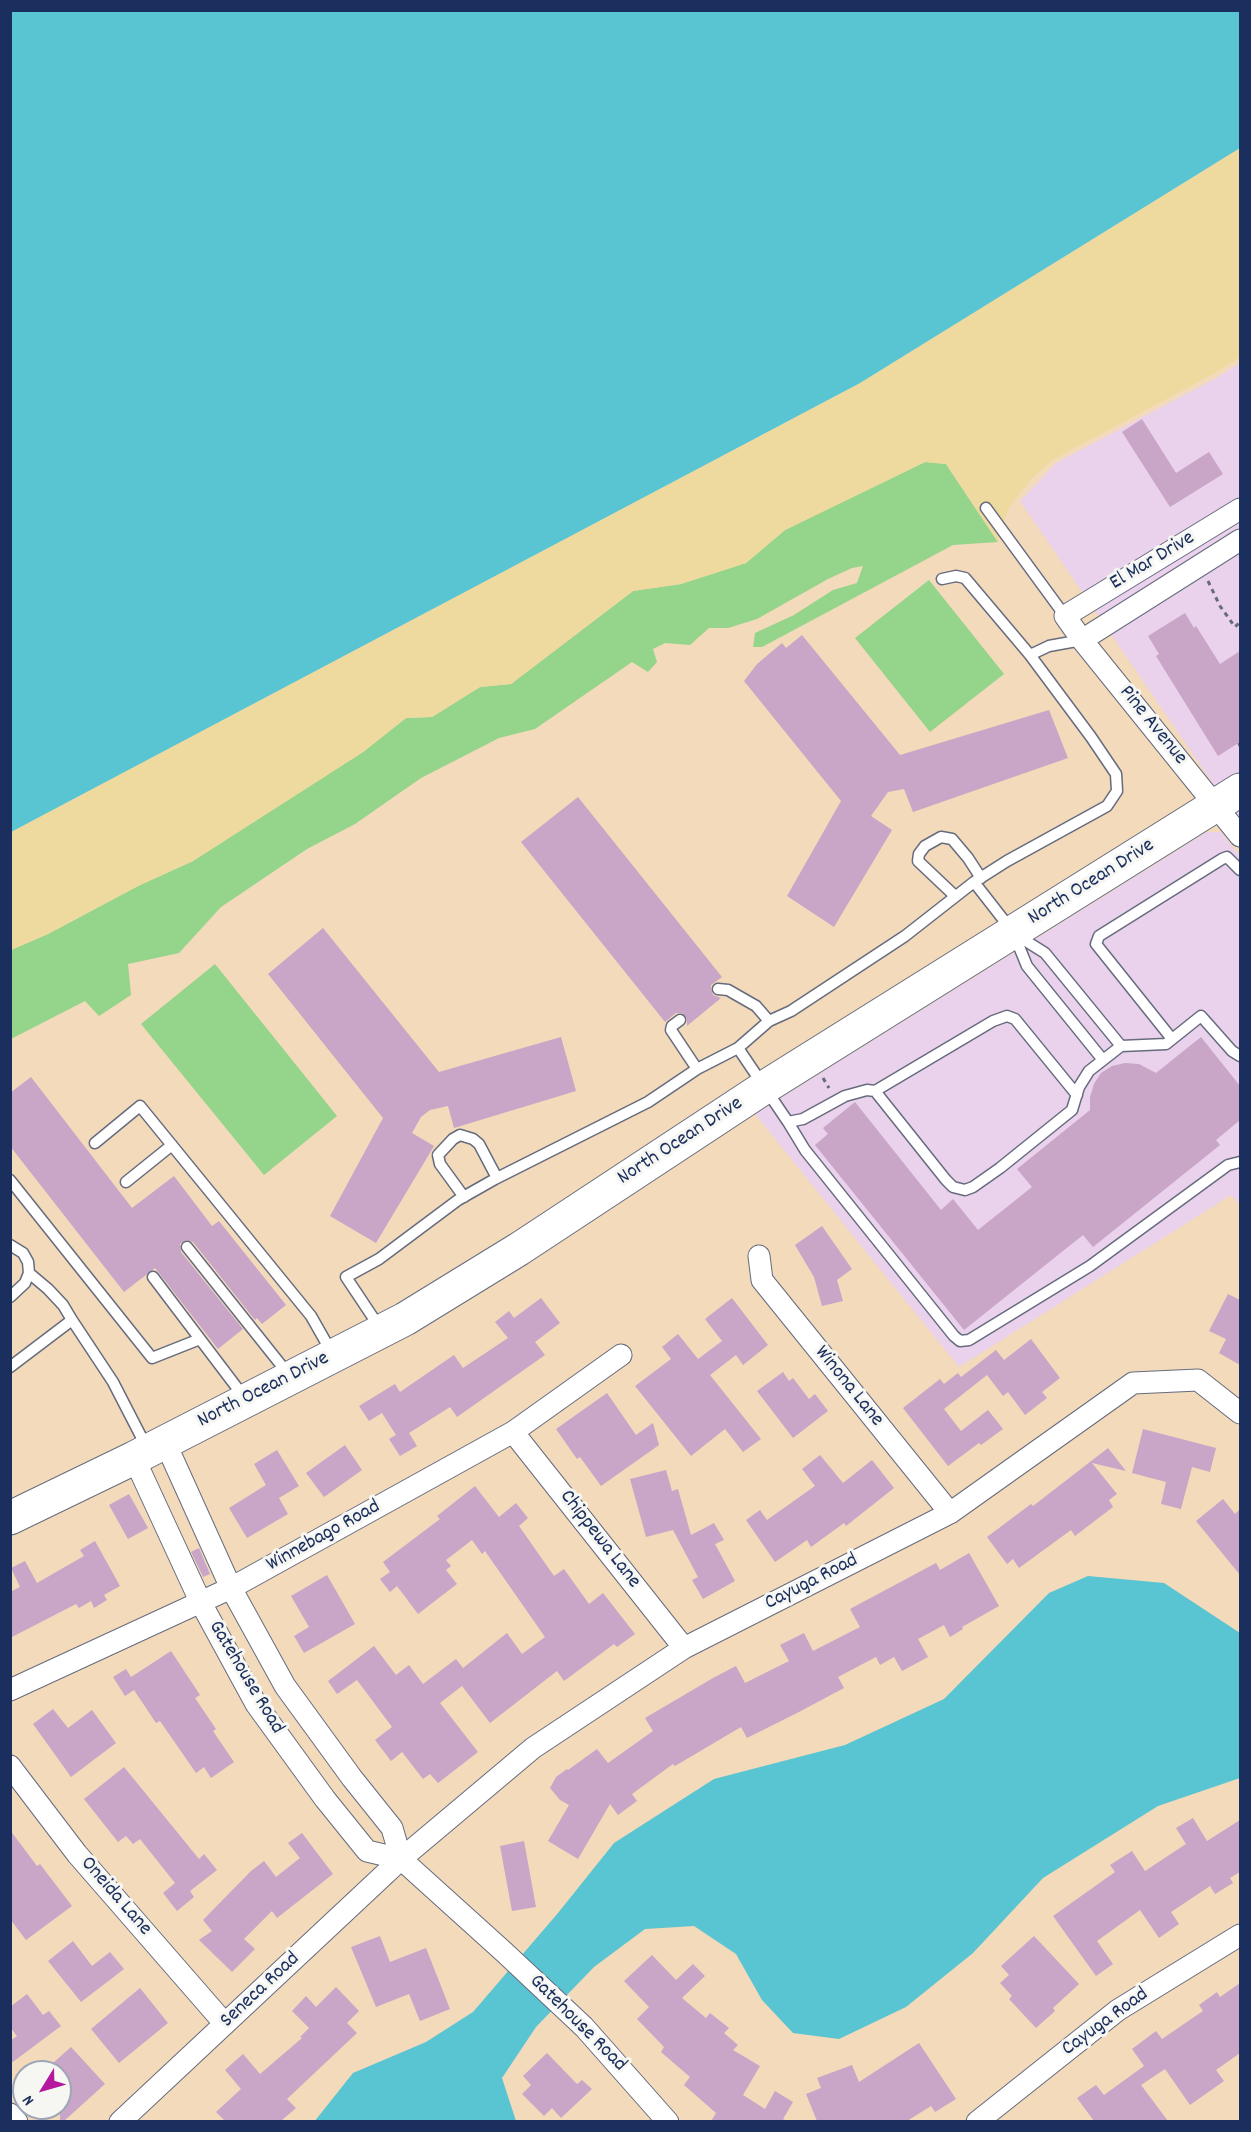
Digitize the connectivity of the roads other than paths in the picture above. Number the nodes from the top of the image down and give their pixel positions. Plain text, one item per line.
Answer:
1 (986, 508) dead end
2 (1240, 509) edge
3 (1238, 546) edge
4 (942, 579) dead end
5 (1065, 616) junction
6 (1082, 640) junction
7 (1030, 655) junction
8 (1228, 798) edge
9 (1240, 836) edge
10 (1240, 870) edge
11 (978, 880) junction
12 (955, 896) junction
13 (1013, 932) junction
14 (718, 989) dead end
15 (680, 1020) dead end
16 (769, 1021) junction
17 (1173, 1039) junction
18 (1121, 1046) junction
19 (738, 1048) junction
20 (1240, 1056) edge
21 (1103, 1060) junction
22 (697, 1069) junction
23 (765, 1087) junction
24 (875, 1091) junction
25 (1077, 1095) junction
26 (788, 1122) junction
27 (95, 1143) dead end
28 (172, 1145) junction
29 (1240, 1162) edge
30 (497, 1178) junction
31 (10, 1180) edge
32 (126, 1182) dead end
33 (464, 1197) junction
34 (10, 1245) edge
35 (187, 1247) dead end
36 (759, 1256) dead end
37 (29, 1273) junction
38 (153, 1277) dead end
39 (10, 1297) edge
40 (72, 1320) junction
41 (382, 1331) junction
42 (200, 1338) junction
43 (621, 1355) dead end
44 (334, 1356) junction
45 (10, 1367) edge
46 (291, 1377) junction
47 (246, 1400) junction
48 (1240, 1413) edge
49 (513, 1432) junction
50 (149, 1450) junction
51 (950, 1513) junction
52 (10, 1518) edge
53 (231, 1588) junction
54 (201, 1603) junction
55 (684, 1648) junction
56 (10, 1690) edge
57 (10, 1766) edge
58 (401, 1859) junction
59 (1240, 1935) edge
60 (225, 2024) junction
61 (10, 2114) edge
62 (17, 2121) edge
63 (120, 2121) edge
64 (668, 2121) edge
65 (977, 2121) edge

1 - 5 lane
2 - 5 street, El Mar Drive
3 - 6 street, El Mar Drive
4 - 7 lane
5 - 6 street, Pine Avenue
6 - 7 lane
6 - 8 street, Pine Avenue
7 - 11 lane
8 - 9 street, Pine Avenue
8 - 13 main road, North Ocean Drive
10 - 17 lane
11 - 12 lane
11 - 12 lane
11 - 13 lane
12 - 16 lane
13 - 18 lane
13 - 21 lane
13 - 23 main road, North Ocean Drive
14 - 16 lane
15 - 22 lane
16 - 19 lane
17 - 18 lane
17 - 20 lane
18 - 21 lane
19 - 22 lane
19 - 23 lane
21 - 25 lane
22 - 30 lane
23 - 26 lane
23 - 41 main road, North Ocean Drive
24 - 25 lane
24 - 25 lane
24 - 26 lane
26 - 29 lane
27 - 28 lane
28 - 32 lane
28 - 44 lane
30 - 33 lane
30 - 33 lane
31 - 42 lane
33 - 41 lane
34 - 37 lane
35 - 46 lane
36 - 51 street, Winona Lane
37 - 39 lane
37 - 40 lane
38 - 42 lane
40 - 45 lane
40 - 50 lane
41 - 44 main road, North Ocean Drive
42 - 47 lane
43 - 49 street, Winnebago Road
44 - 46 main road, North Ocean Drive
46 - 47 main road, North Ocean Drive
47 - 50 main road, North Ocean Drive
48 - 51 street, Cayuga Road
49 - 53 street, Winnebago Road
49 - 55 street, Chippewa Lane
50 - 52 main road, North Ocean Drive
50 - 53 street, Gatehouse Road
50 - 54 street, Gatehouse Road
51 - 55 street, Cayuga Road
53 - 54 street, Winnebago Road
53 - 58 street, Gatehouse Road
54 - 56 street, Winnebago Road
54 - 58 street, Gatehouse Road
55 - 58 street, Cayuga Road
57 - 60 street, Oneida Lane
58 - 60 street, Seneca Road
58 - 64 street, Gatehouse Road
59 - 65 street, Cayuga Road
60 - 63 street, Seneca Road
61 - 62 street

